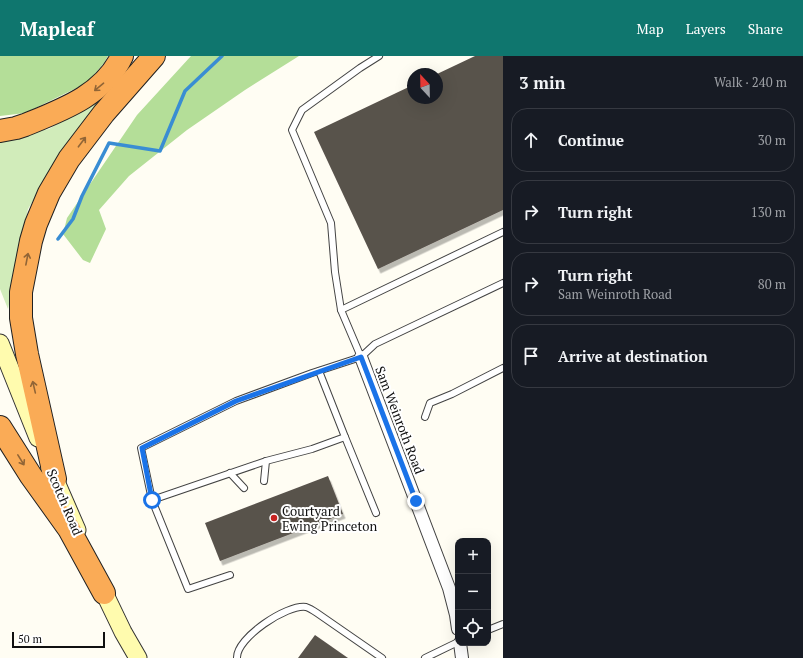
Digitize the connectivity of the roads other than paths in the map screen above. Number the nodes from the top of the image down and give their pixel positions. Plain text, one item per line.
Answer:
1 (122, 56) edge
2 (154, 56) edge
3 (379, 56) edge
4 (0, 131) edge
5 (503, 232) edge
6 (503, 283) edge
7 (341, 310) junction
8 (0, 343) edge
9 (361, 357) junction
10 (503, 368) edge
11 (319, 371) junction
12 (426, 417) dead end
13 (0, 427) edge
14 (346, 437) junction
15 (266, 461) junction
16 (230, 473) junction
17 (55, 480) junction
18 (264, 481) dead end
19 (244, 488) dead end
20 (152, 500) junction
21 (376, 513) dead end
22 (230, 575) dead end
23 (104, 593) junction
24 (455, 611) edge
25 (503, 624) edge
26 (491, 629) edge
27 (455, 644) edge
28 (460, 646) edge
29 (134, 654) edge
30 (237, 658) edge
31 (382, 658) edge
32 (425, 658) edge
33 (462, 658) edge

1 -> 4 highway
17 -> 2 highway
3 - 7 lane
5 - 7 lane
6 - 9 lane
7 - 9 lane
8 - 17 main road, Scotch Road
9 - 11 lane
9 - 24 street, Sam Weinroth Road
10 - 12 lane
11 - 14 lane
11 - 20 lane
13 -> 23 highway
14 - 15 lane
14 - 21 lane
15 - 16 lane
15 - 18 lane
16 - 19 lane
16 - 20 lane
17 - 23 main road, Scotch Road
20 - 22 lane
23 - 29 main road, Scotch Road
25 - 26 lane
27 - 32 lane
28 - 33 street
30 - 31 lane

